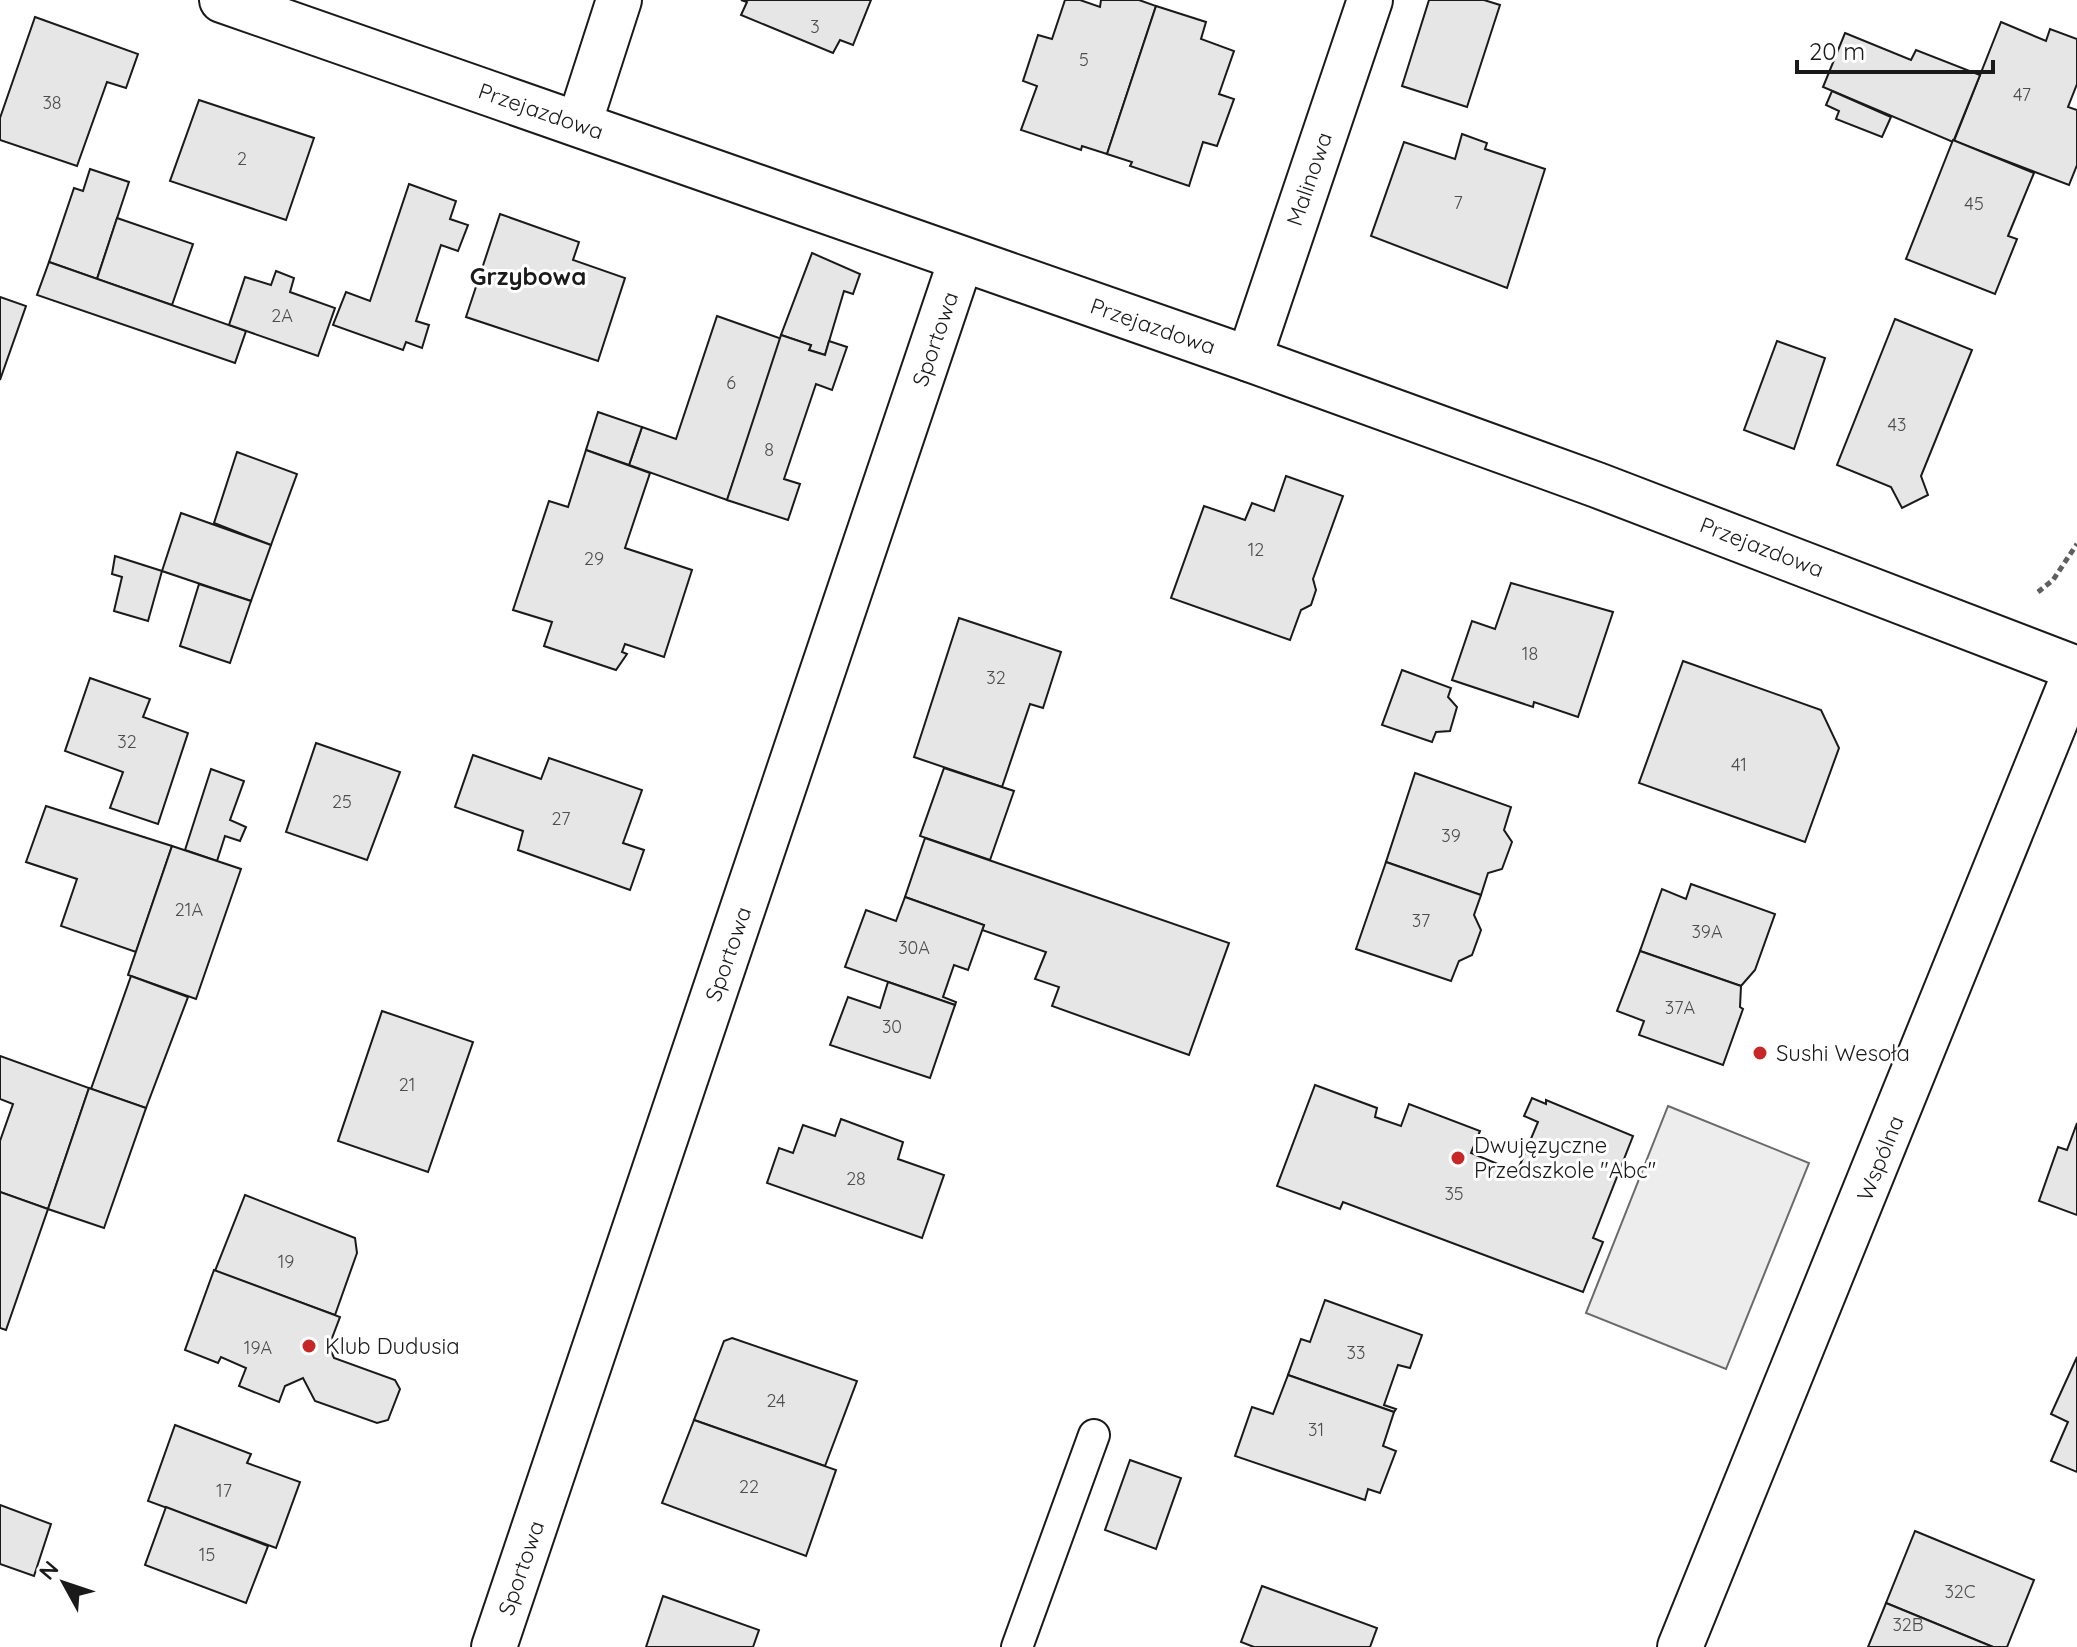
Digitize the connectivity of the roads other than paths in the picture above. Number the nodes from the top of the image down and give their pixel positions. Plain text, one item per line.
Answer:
1 (222, 0) edge
2 (619, 0) edge
3 (1370, 0) edge
4 (579, 124) junction
5 (961, 260) junction
6 (1249, 359) junction
7 (2077, 668) edge
8 (1094, 1435) dead end
9 (494, 1647) edge
10 (1017, 1647) edge
11 (1680, 1647) edge

1 - 4 street, Przejazdowa
2 - 4 street
3 - 6 street, Malinowa
4 - 5 street, Przejazdowa
5 - 6 street, Przejazdowa
5 - 9 street, Sportowa
6 - 7 street, Przejazdowa
7 - 11 street, Wspólna
8 - 10 lane

